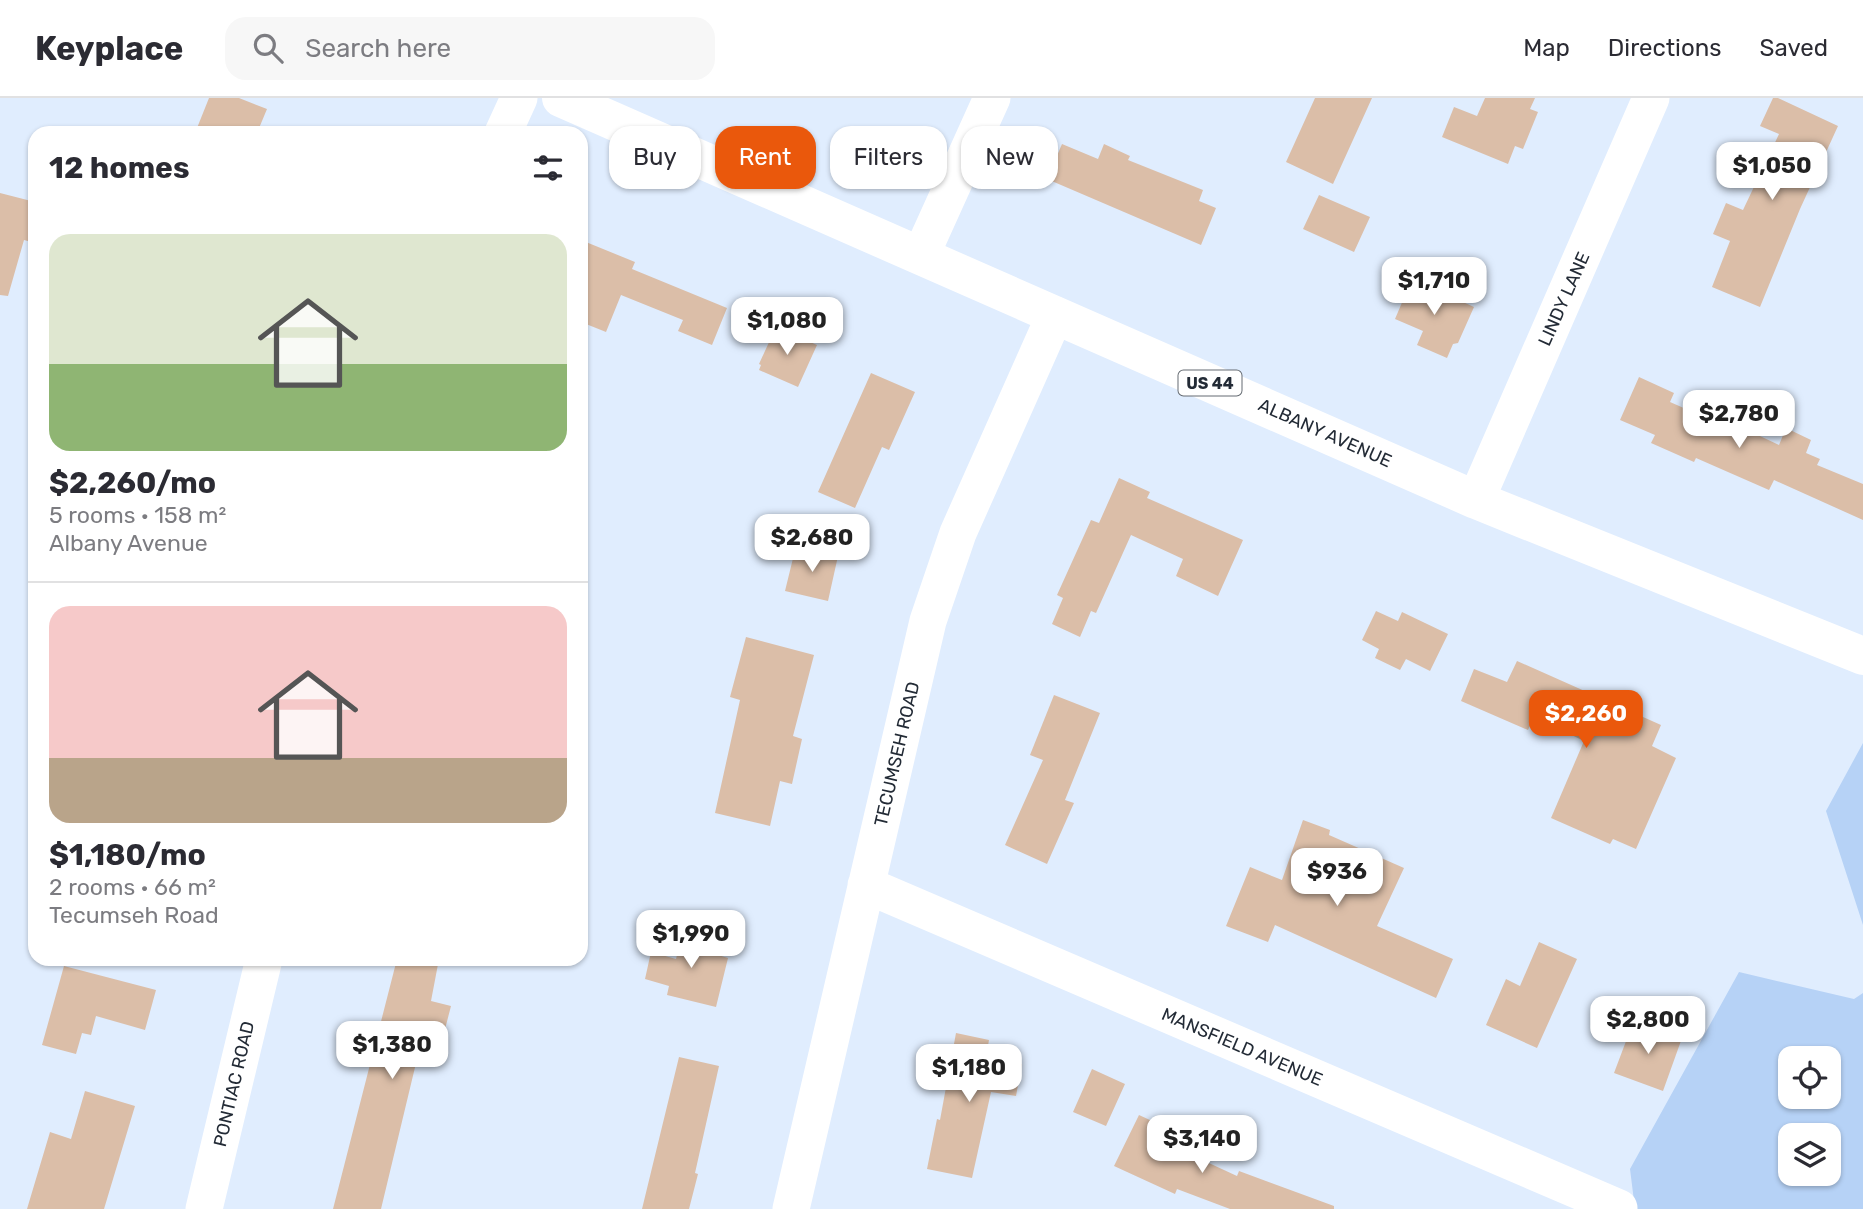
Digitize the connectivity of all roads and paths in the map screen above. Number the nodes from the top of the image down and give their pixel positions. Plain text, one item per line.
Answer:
1 (519, 98) edge
2 (561, 98) edge
3 (992, 98) edge
4 (1651, 98) edge
5 (506, 126) edge
6 (922, 255) junction
7 (1055, 315) junction
8 (1476, 500) junction
9 (1863, 656) edge
10 (866, 885) junction
11 (262, 966) edge
12 (1619, 1208) edge
13 (204, 1209) edge
14 (791, 1209) edge

1 - 5 street
2 - 6 highway, ALBANY AVENUE / US 44
3 - 6 street
4 - 8 street, LINDY LANE
6 - 7 highway, ALBANY AVENUE / US 44
7 - 8 highway, ALBANY AVENUE / US 44
7 - 10 street, TECUMSEH ROAD
8 - 9 highway, ALBANY AVENUE / US 44
10 - 12 street, MANSFIELD AVENUE
10 - 14 street, TECUMSEH ROAD
11 - 13 street, PONTIAC ROAD

